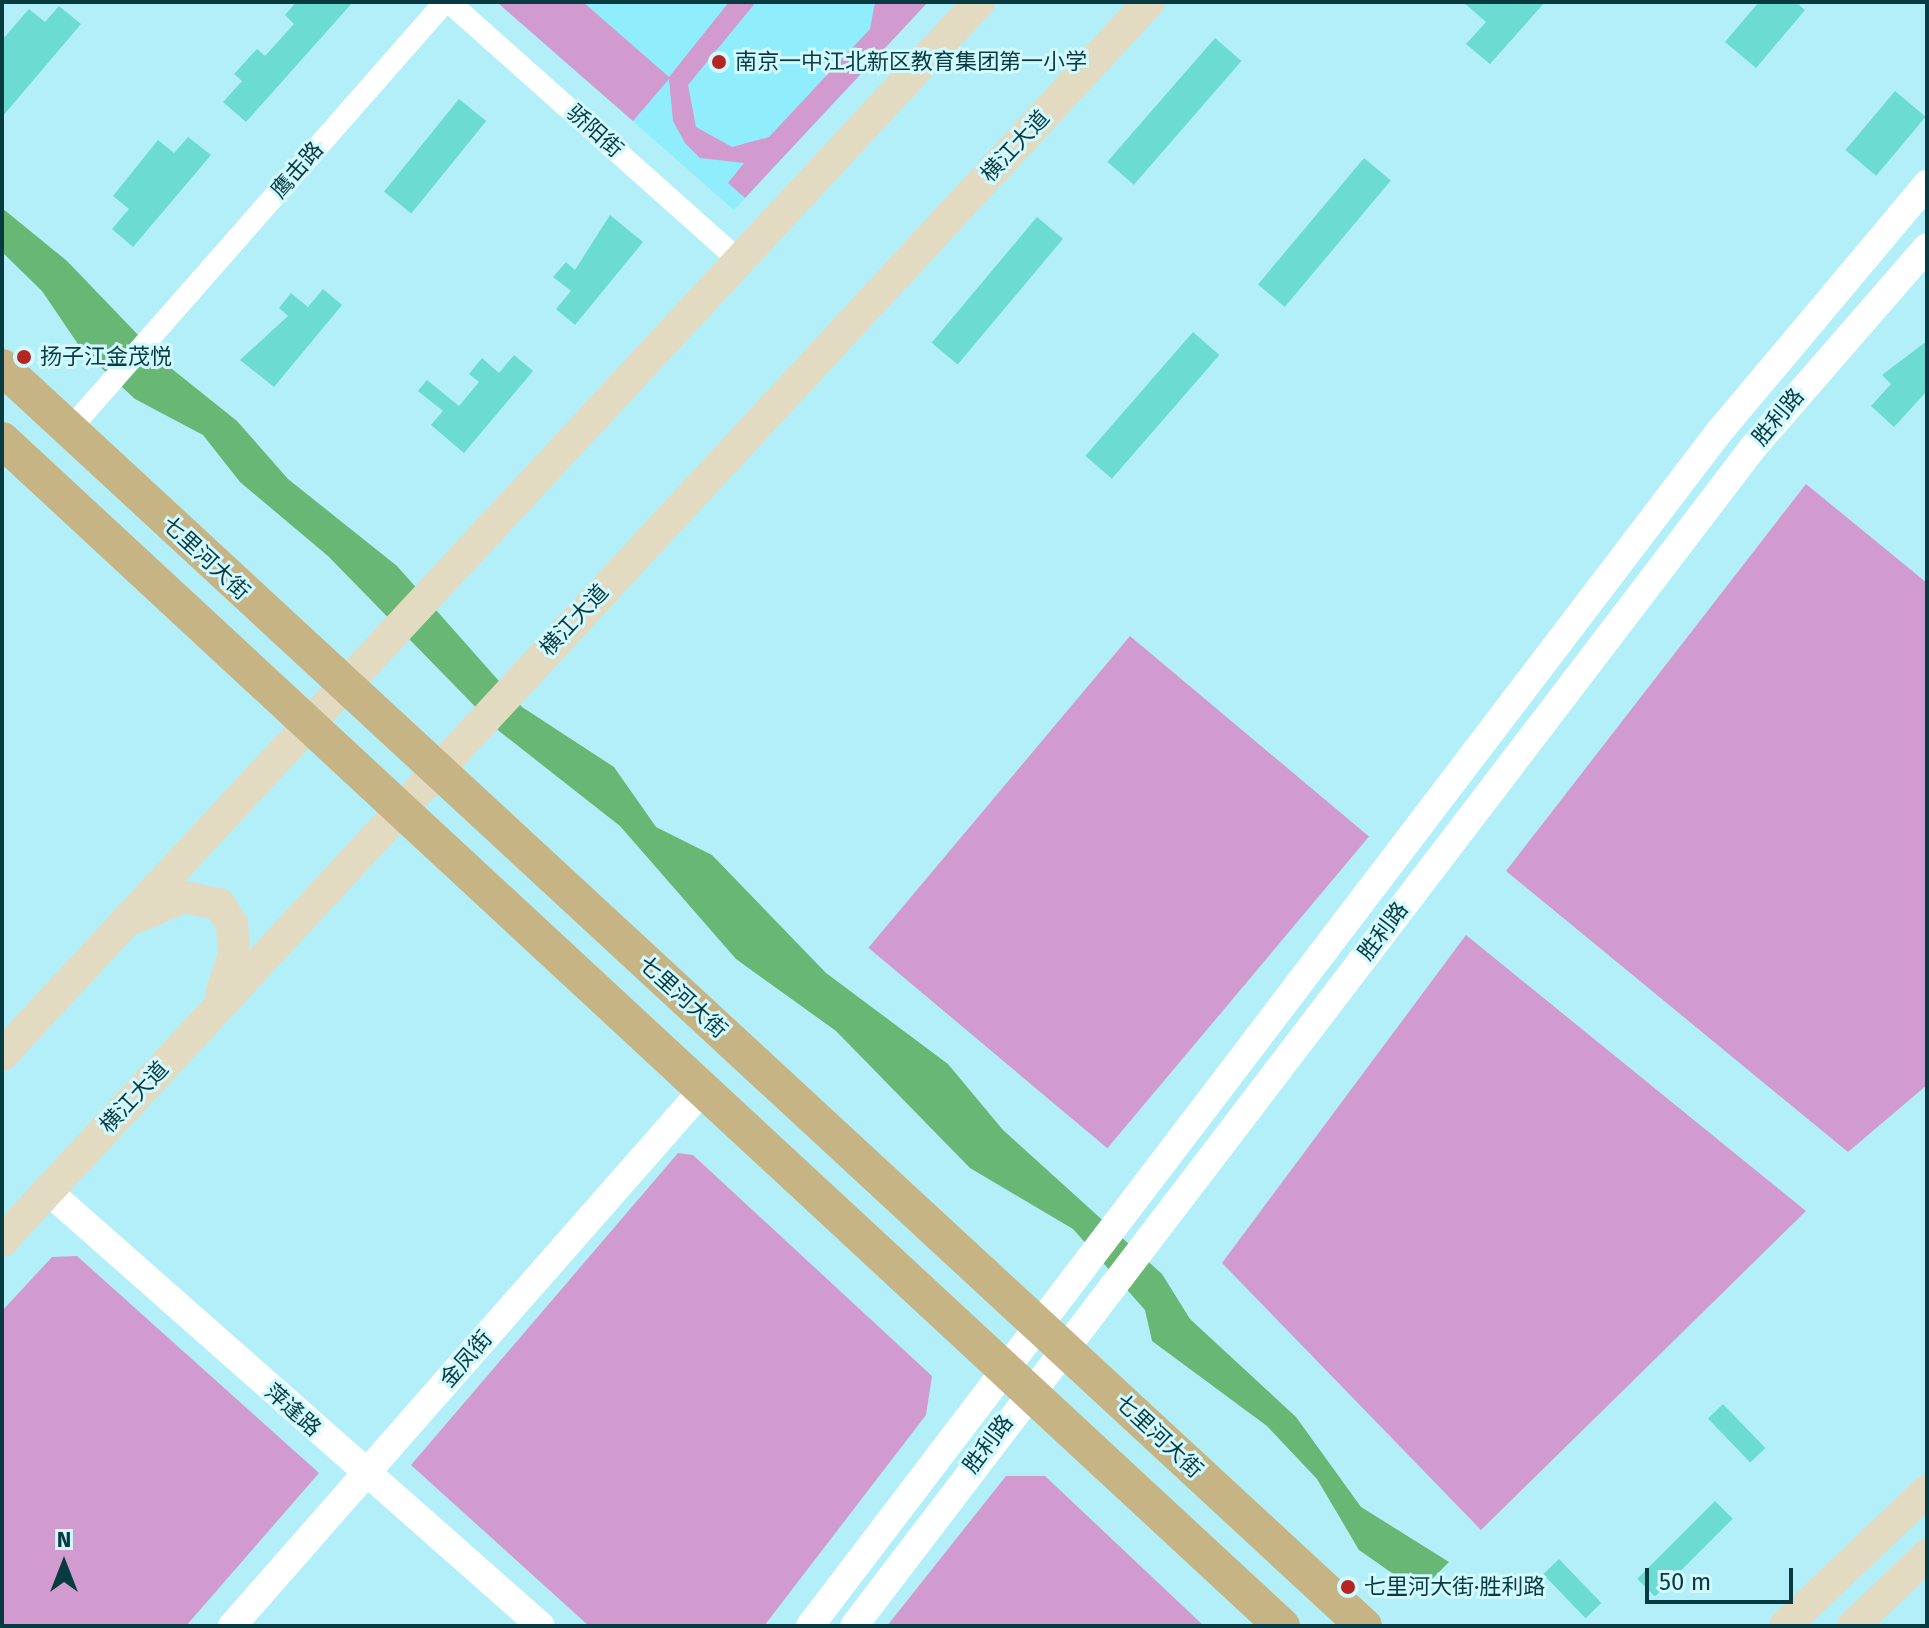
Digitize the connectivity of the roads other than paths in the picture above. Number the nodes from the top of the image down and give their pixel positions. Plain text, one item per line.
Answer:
1 (447, 2) edge
2 (979, 2) edge
3 (1149, 2) edge
4 (1927, 184) edge
5 (1927, 247) edge
6 (740, 261) junction
7 (2, 367) edge
8 (69, 430) junction
9 (2, 440) edge
10 (344, 687) junction
11 (304, 727) junction
12 (433, 771) junction
13 (397, 810) junction
14 (126, 921) junction
15 (216, 1008) junction
16 (2, 1055) edge
17 (700, 1093) junction
18 (48, 1191) junction
19 (2, 1241) edge
20 (1052, 1337) junction
21 (1016, 1380) junction
22 (365, 1474) junction
23 (1927, 1491) edge
24 (898, 1511) junction
25 (926, 1533) junction
26 (1927, 1555) edge
27 (232, 1626) edge
28 (541, 1626) edge
29 (810, 1626) edge
30 (854, 1626) edge
31 (1282, 1626) edge
32 (1364, 1626) edge
33 (1785, 1626) edge
34 (1853, 1626) edge

1 - 6 street, 骄阳街
1 - 8 street, 鹰击路
2 - 6 main road
3 - 12 main road, 横江大道
4 - 20 street, 胜利路
5 - 20 street, 胜利路
6 - 10 main road
7 - 8 main road, 七里河大街
8 - 10 main road, 七里河大街
9 - 11 main road
10 - 11 main road
10 - 12 main road, 七里河大街
11 - 13 main road
11 - 14 main road
12 - 13 main road, 横江大道
12 - 20 main road, 七里河大街
13 - 15 main road, 横江大道
13 - 17 main road
14 - 15 main road
14 - 16 main road
15 - 18 main road, 横江大道
17 - 21 main road
17 - 22 street, 金凤街
18 - 19 main road, 横江大道
18 - 22 street, 萍逢路
20 - 21 street, 胜利路
20 - 32 main road, 七里河大街
21 - 24 street
21 - 25 street, 胜利路
21 - 31 main road
22 - 27 street, 金凤街
22 - 28 street, 萍逢路
23 - 33 main road
24 - 25 street
24 - 29 street
25 - 30 street, 胜利路
26 - 34 main road

